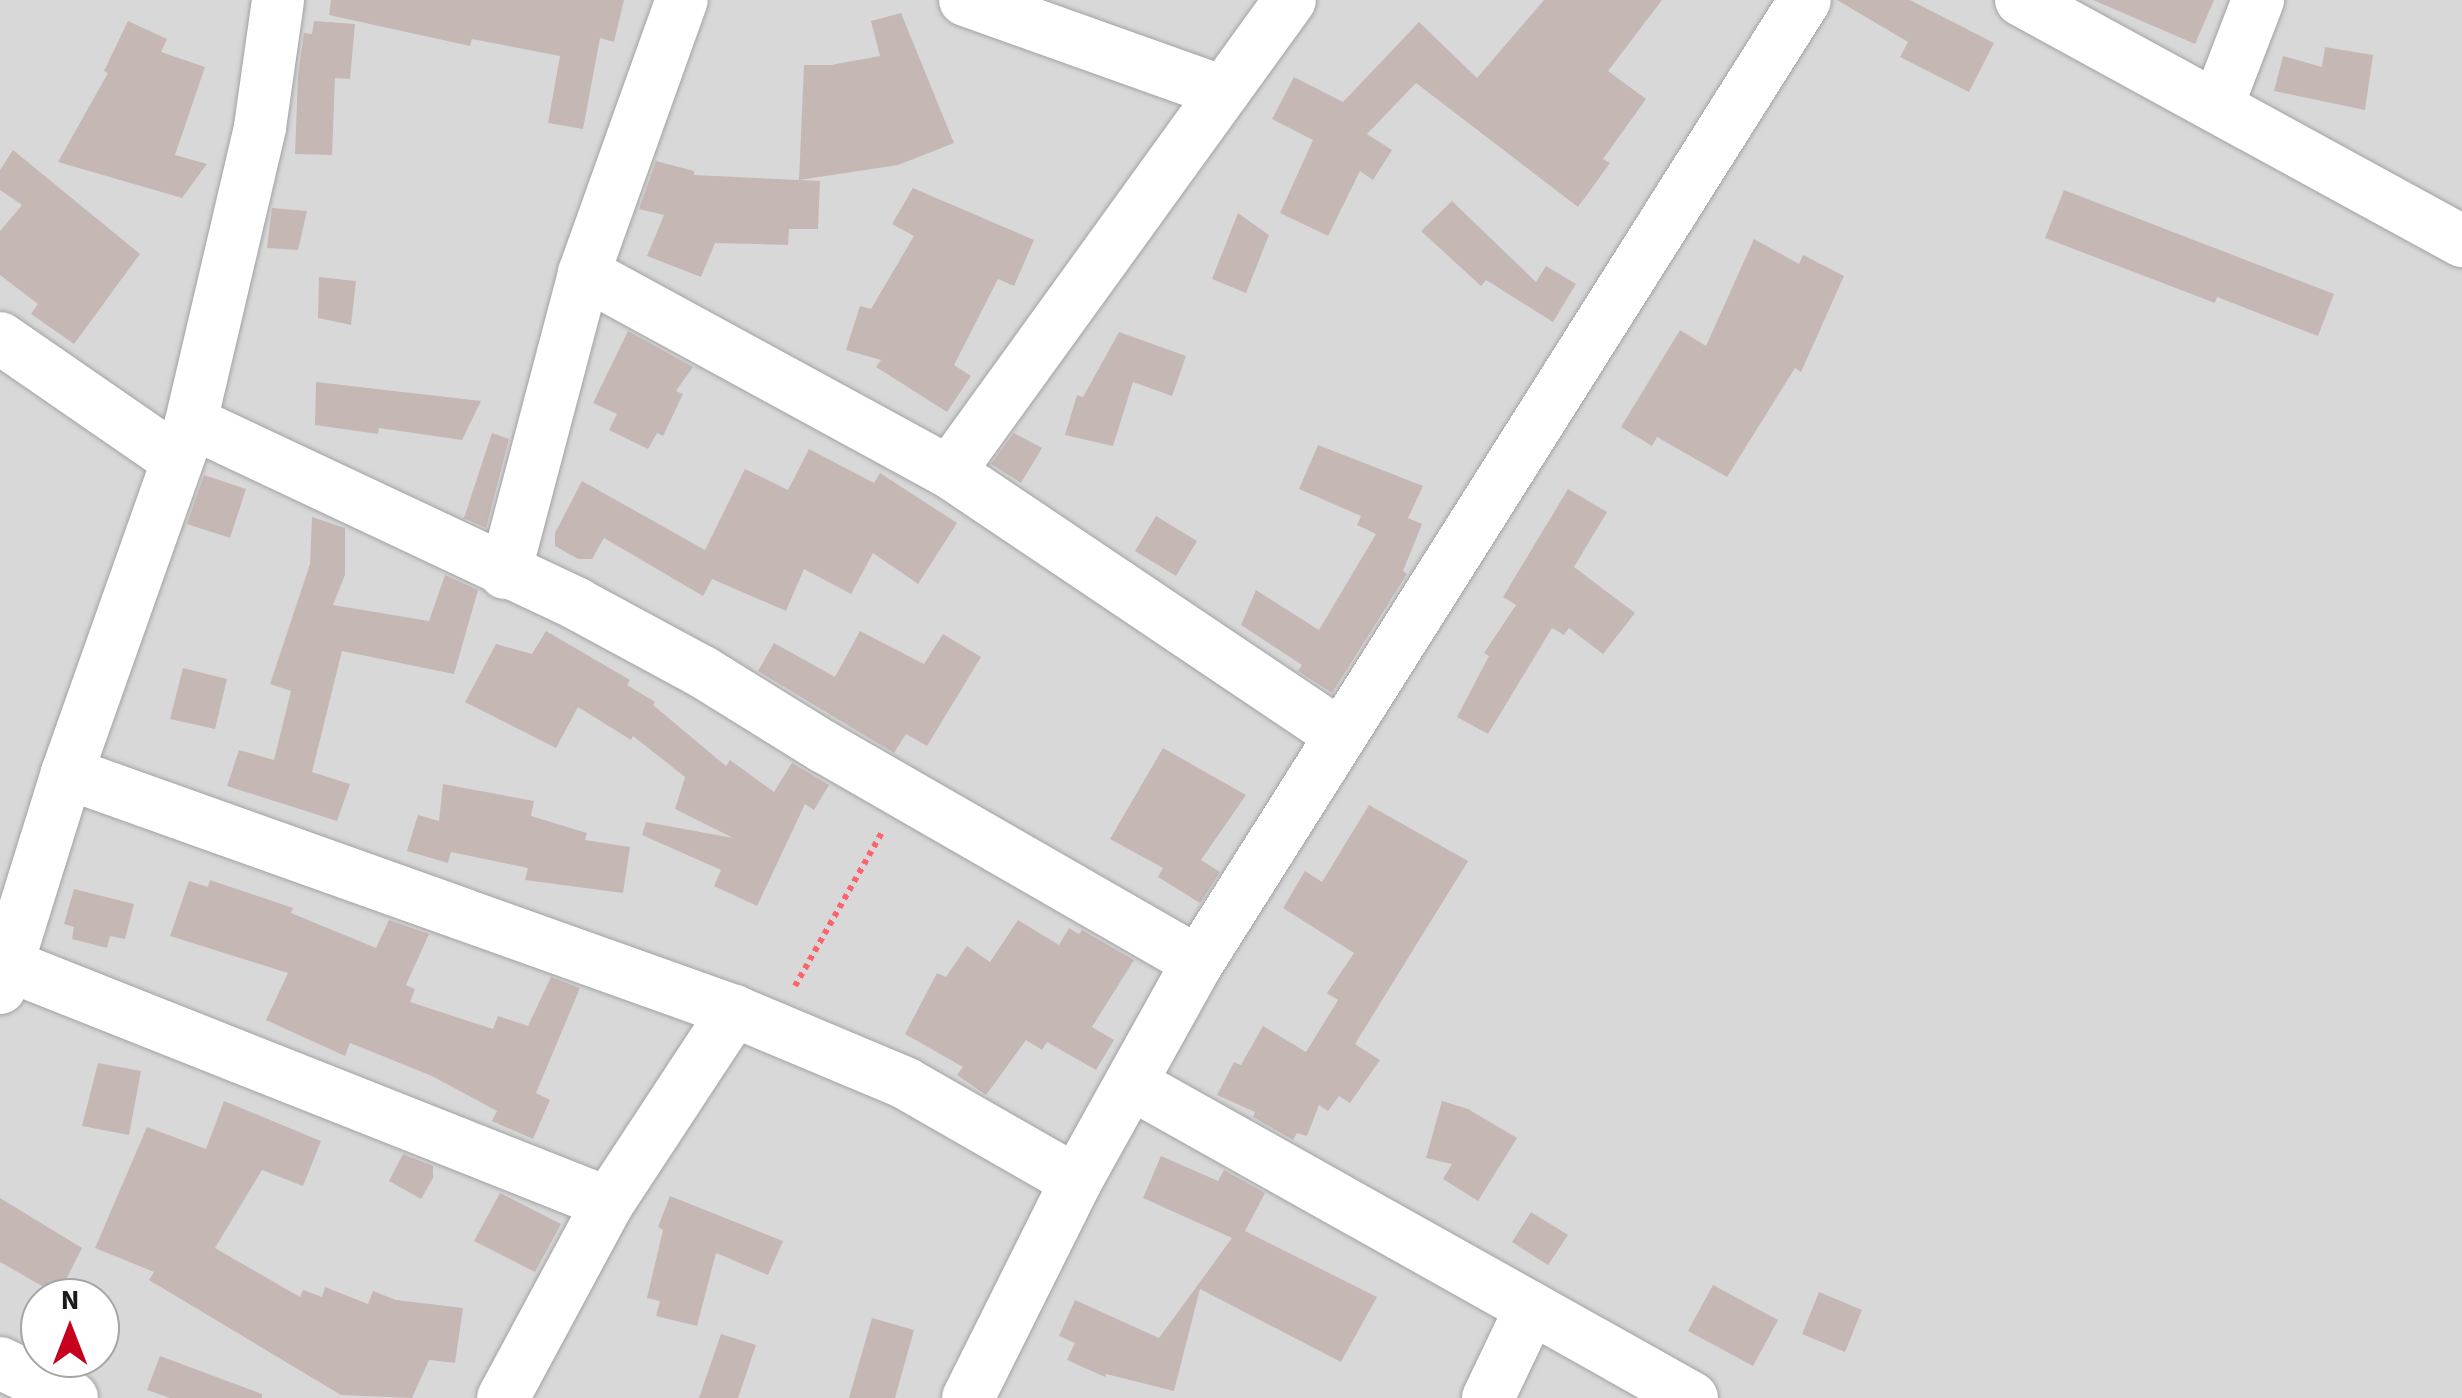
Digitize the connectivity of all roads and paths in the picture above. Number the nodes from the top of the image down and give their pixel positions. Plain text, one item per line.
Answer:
1 (278, 0) edge
2 (682, 0) edge
3 (965, 0) edge
4 (1290, 0) edge
5 (1805, 0) edge
6 (2021, 0) edge
7 (2258, 0) edge
8 (1223, 92) junction
9 (2217, 107) junction
10 (2462, 241) edge
11 (584, 274) junction
12 (0, 338) edge
13 (184, 441) junction
14 (950, 472) junction
15 (506, 574) junction
16 (1340, 735) junction
17 (67, 773) junction
18 (906, 792) junction
19 (1198, 962) junction
20 (2, 972) edge
21 (753, 1019) junction
22 (1132, 1084) junction
23 (1076, 1181) junction
24 (608, 1203) junction
25 (1531, 1308) junction
26 (0, 1363) edge
27 (72, 1398) edge
28 (503, 1398) edge
29 (968, 1398) edge
30 (1488, 1398) edge
31 (1692, 1398) edge

1 - 13 street
2 - 11 street
3 - 8 street
4 - 8 street
5 - 16 street
6 - 9 street
7 - 9 street
8 - 14 street
9 - 10 street
11 - 14 street
11 - 15 street
12 - 13 street
13 - 15 street
13 - 17 street
14 - 16 street
15 - 18 street
16 - 19 street
17 - 20 street
17 - 21 street
18 - 19 street
18 - 21 path
19 - 22 street
20 - 24 street
21 - 23 street
21 - 24 street
22 - 23 street
22 - 25 street
23 - 29 street
24 - 28 street
25 - 30 street
25 - 31 street
26 - 27 street

